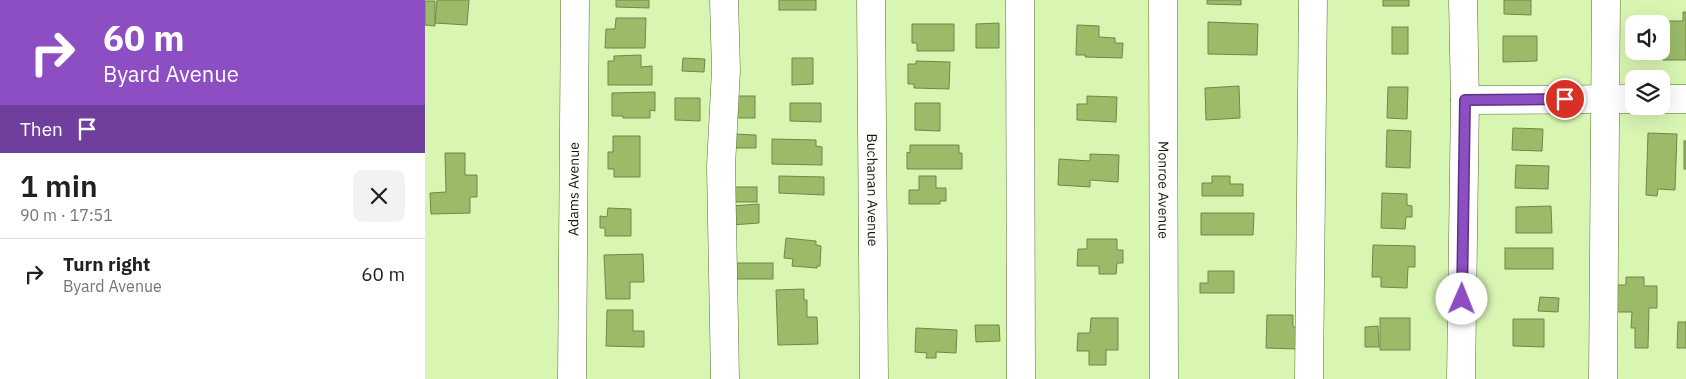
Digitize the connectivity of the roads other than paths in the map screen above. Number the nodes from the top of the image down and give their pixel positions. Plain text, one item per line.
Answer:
1 (575, 0) edge
2 (724, 0) edge
3 (871, 0) edge
4 (1020, 0) edge
5 (1163, 0) edge
6 (1313, 0) edge
7 (1463, 0) edge
8 (1606, 0) edge
9 (1605, 99) junction
10 (1625, 99) edge
11 (1670, 99) edge
12 (1686, 99) edge
13 (1465, 100) junction
14 (572, 379) edge
15 (725, 379) edge
16 (874, 379) edge
17 (1021, 379) edge
18 (1164, 379) edge
19 (1309, 379) edge
20 (1461, 379) edge
21 (1603, 379) edge

1 - 14 street, Adams Avenue
2 - 15 street
3 - 16 street, Buchanan Avenue
4 - 17 street
5 - 18 street, Monroe Avenue
6 - 19 street
7 - 13 street
8 - 9 street
9 - 10 street
9 - 13 street
9 - 21 street
11 - 12 street
13 - 20 street

